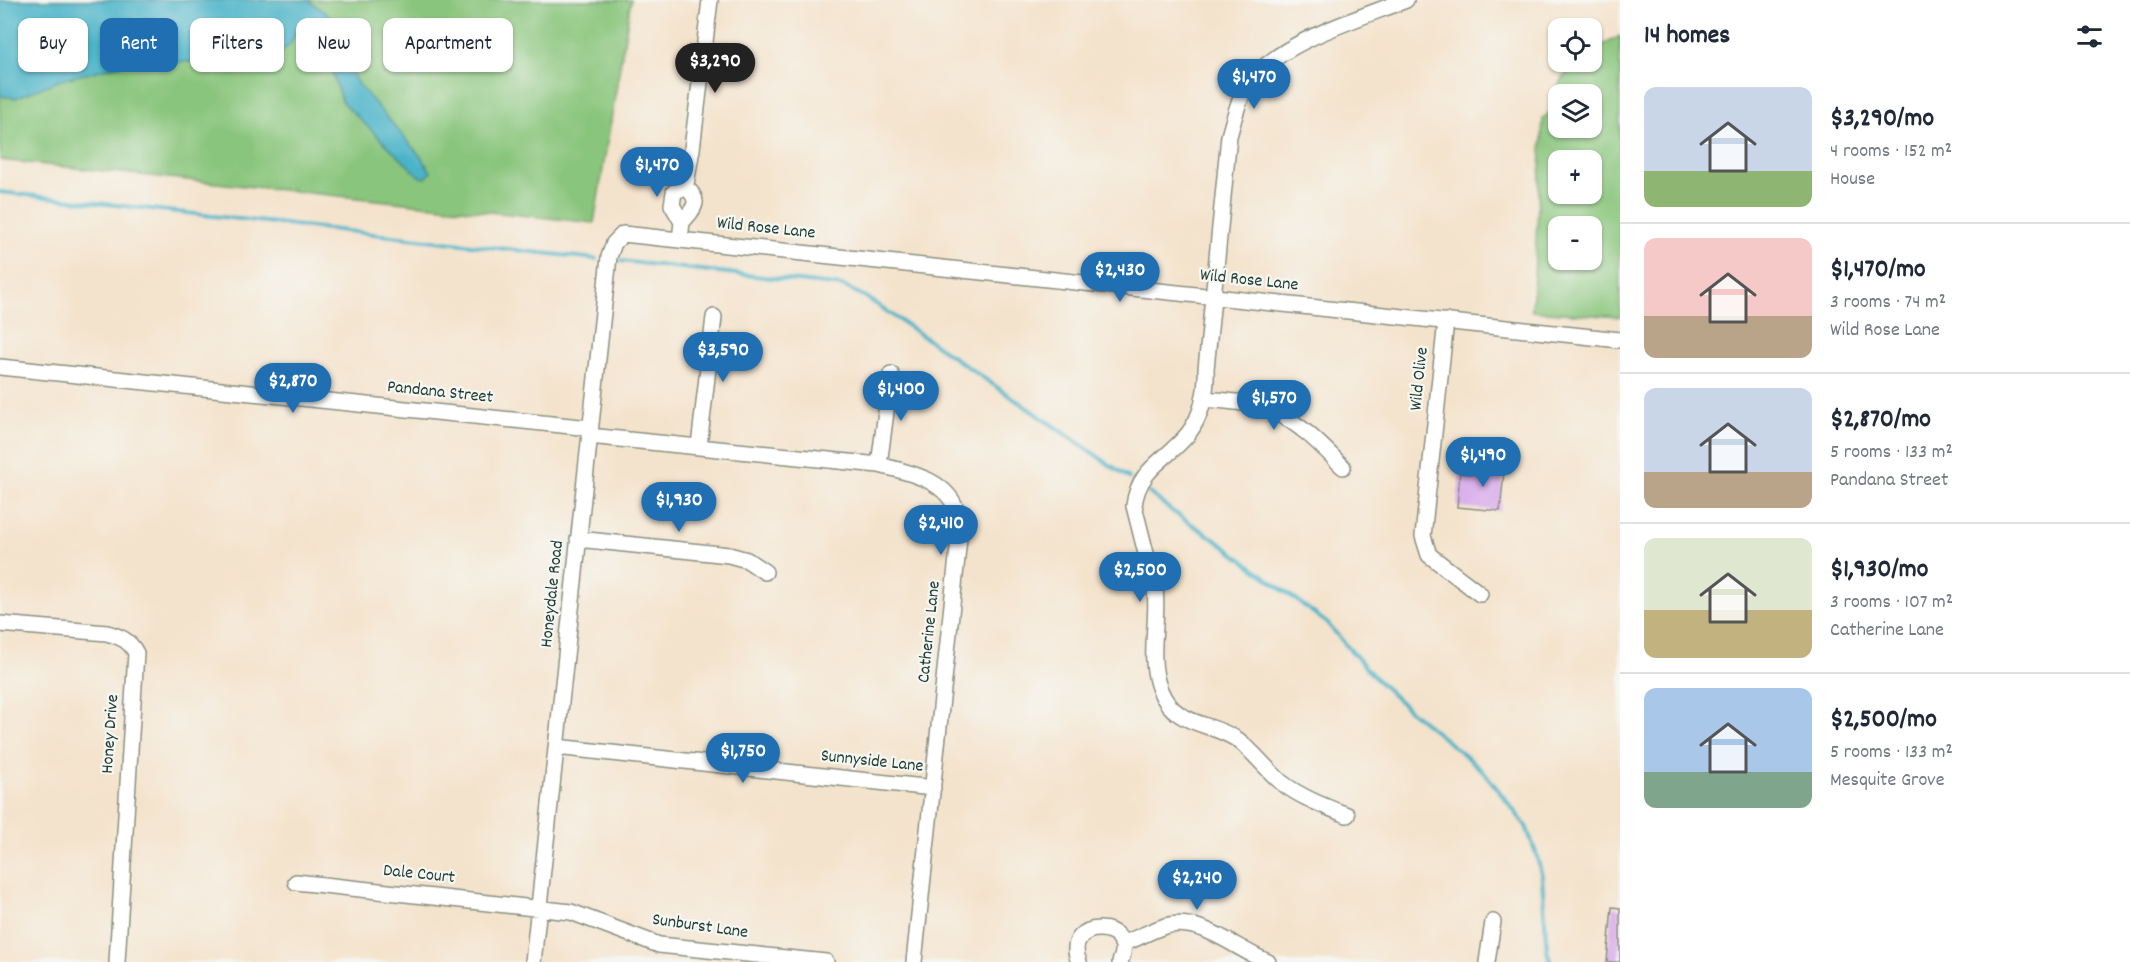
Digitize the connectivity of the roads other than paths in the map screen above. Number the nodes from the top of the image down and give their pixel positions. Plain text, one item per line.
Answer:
1 (710, 0) edge
2 (1406, 0) edge
3 (623, 234) joint
4 (680, 240) junction
5 (1214, 297) junction
6 (714, 317) dead end
7 (1446, 321) junction
8 (1620, 340) edge
9 (0, 367) edge
10 (891, 374) dead end
11 (1203, 399) junction
12 (590, 432) junction
13 (699, 446) junction
14 (879, 465) junction
15 (1343, 466) dead end
16 (578, 539) junction
17 (765, 572) dead end
18 (1480, 594) dead end
19 (0, 624) edge
20 (556, 747) junction
21 (933, 788) junction
22 (1347, 815) dead end
23 (296, 882) dead end
24 (538, 907) junction
25 (1493, 922) dead end
26 (1122, 944) junction
27 (117, 962) edge
28 (533, 962) edge
29 (826, 962) edge
30 (914, 962) edge
31 (1079, 962) edge
32 (1120, 962) edge
33 (1268, 962) edge
34 (1487, 962) edge

1 - 4 street
2 - 5 street
3 - 4 street, Wild Rose Lane
3 - 12 street, Honeydale Road
4 - 5 street, Wild Rose Lane
5 - 7 street, Wild Rose Lane
5 - 11 street
6 - 13 street
7 - 8 street, Wild Rose Lane
7 - 18 street, Wild Olive
9 - 12 street, Pandana Street
10 - 14 street
11 - 15 street
11 - 22 street
12 - 13 street, Catherine Lane
12 - 16 street, Honeydale Road
13 - 14 street, Catherine Lane
14 - 21 street, Catherine Lane
16 - 17 street
16 - 20 street, Honeydale Road
19 - 27 street, Honey Drive
20 - 21 street, Sunnyside Lane
20 - 24 street, Honeydale Road
21 - 30 street, Catherine Lane
23 - 24 street, Dale Court
24 - 28 street, Honeydale Road
24 - 29 street, Sunburst Lane
25 - 34 street
26 - 31 street
26 - 32 street
26 - 33 street

